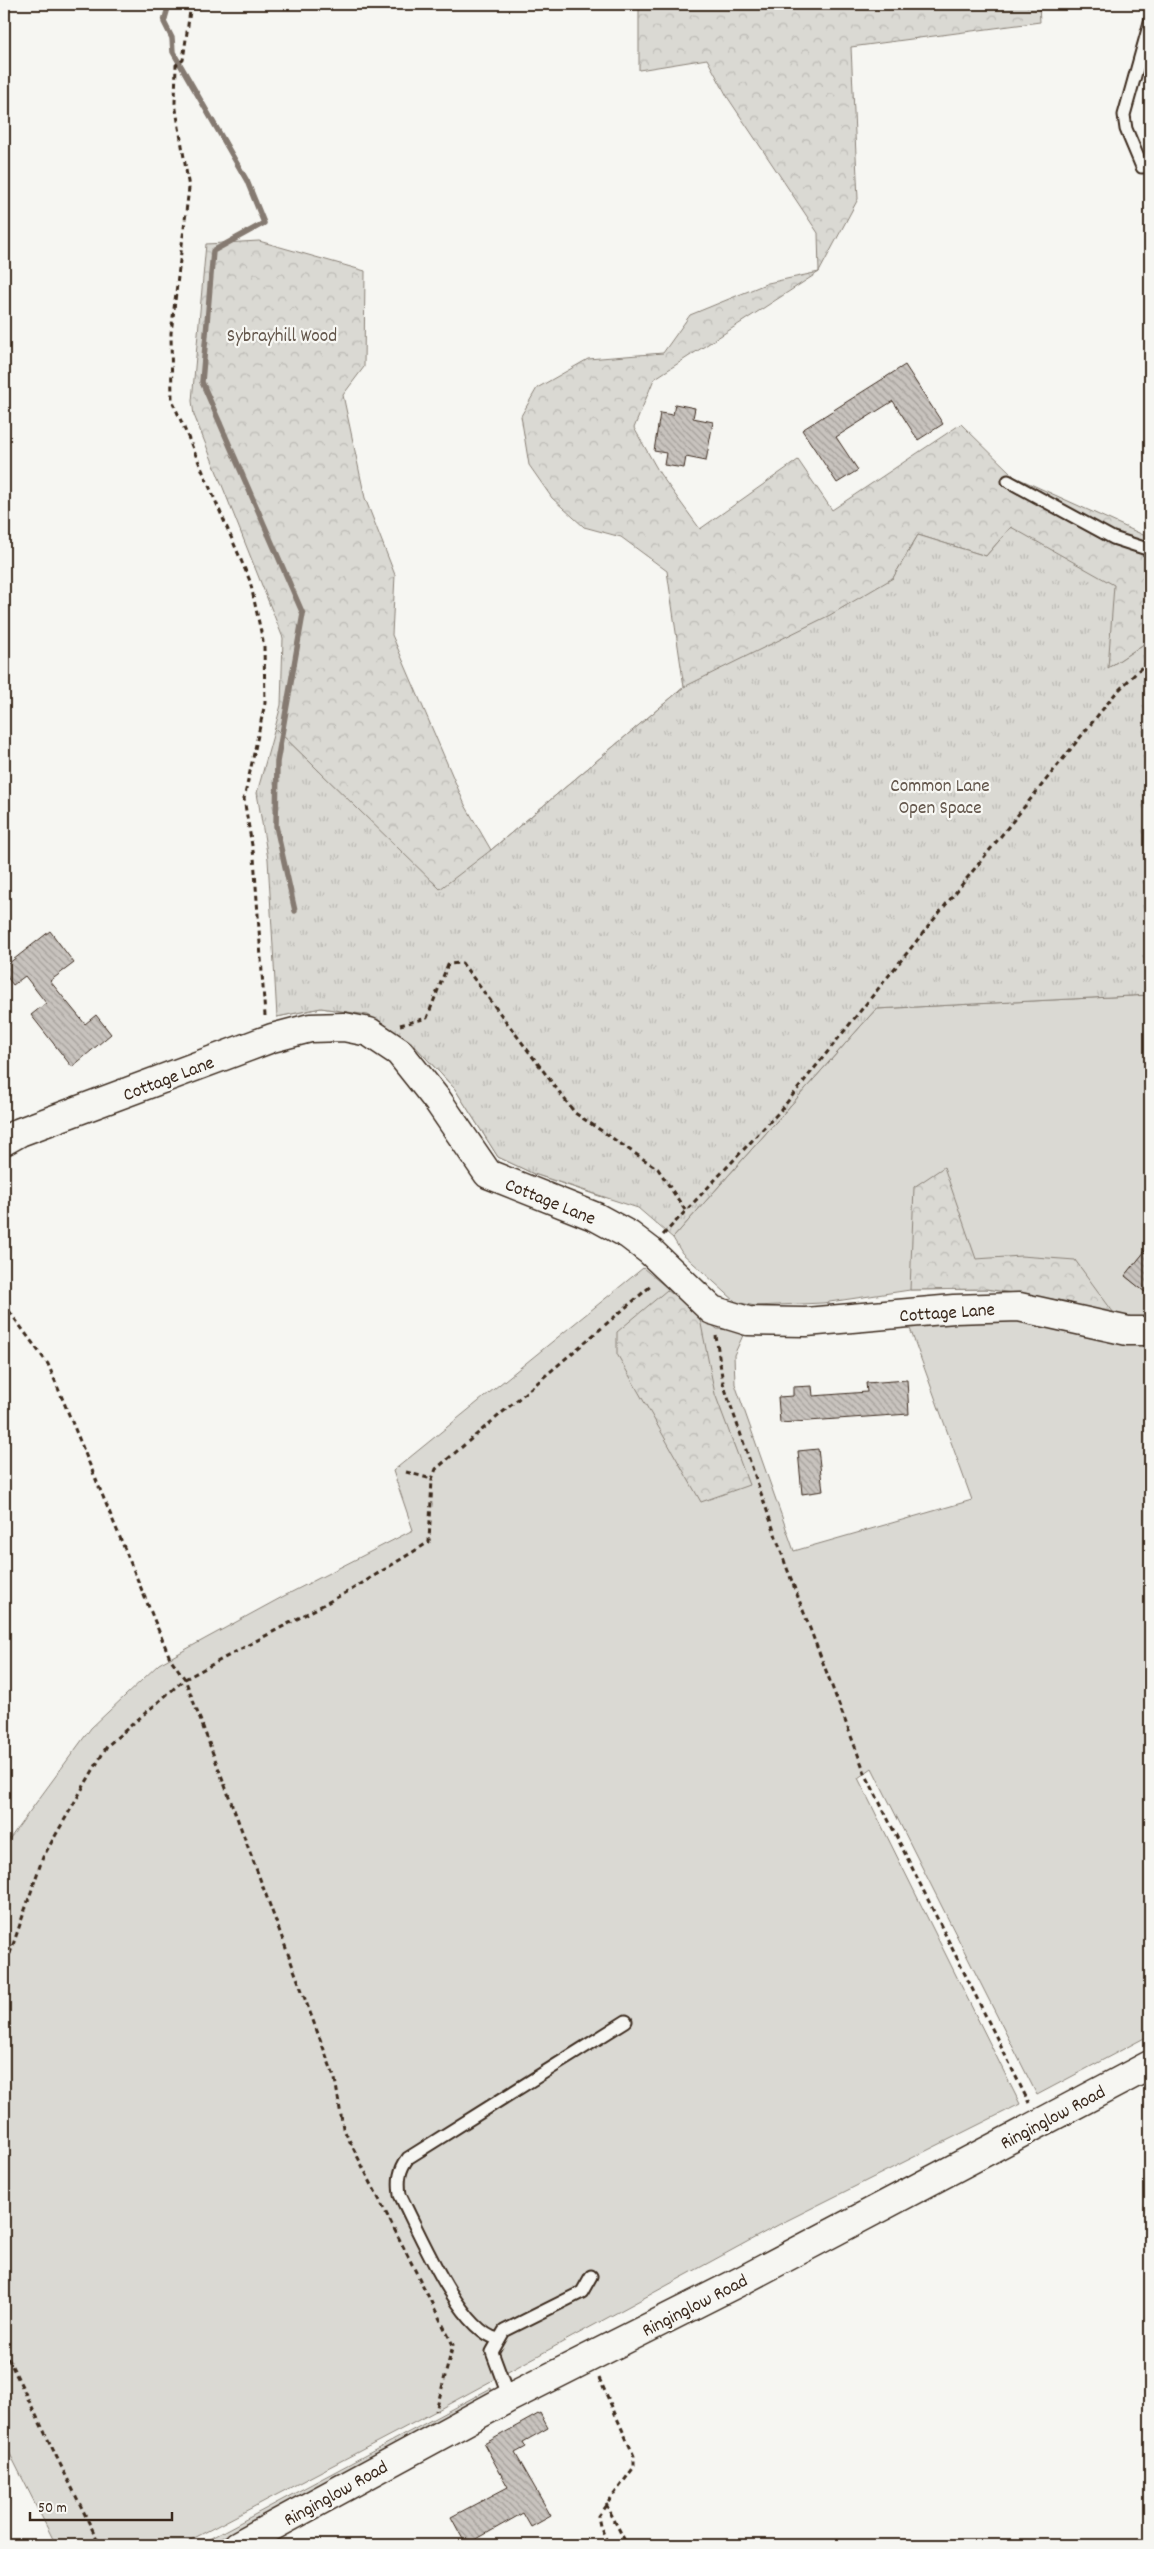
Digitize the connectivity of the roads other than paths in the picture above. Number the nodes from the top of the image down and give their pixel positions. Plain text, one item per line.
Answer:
1 (1150, 22) edge
2 (1150, 166) edge
3 (1008, 480) dead end
4 (1150, 550) edge
5 (4, 1141) edge
6 (1150, 1331) edge
7 (626, 2021) dead end
8 (1150, 2065) edge
9 (591, 2276) dead end
10 (498, 2339) junction
11 (509, 2398) junction
12 (238, 2545) edge

1 - 2 lane
3 - 4 lane
5 - 6 street, Cottage Lane
7 - 10 lane
8 - 11 street, Ringinglow Road
9 - 10 lane
10 - 11 lane
11 - 12 street, Ringinglow Road

